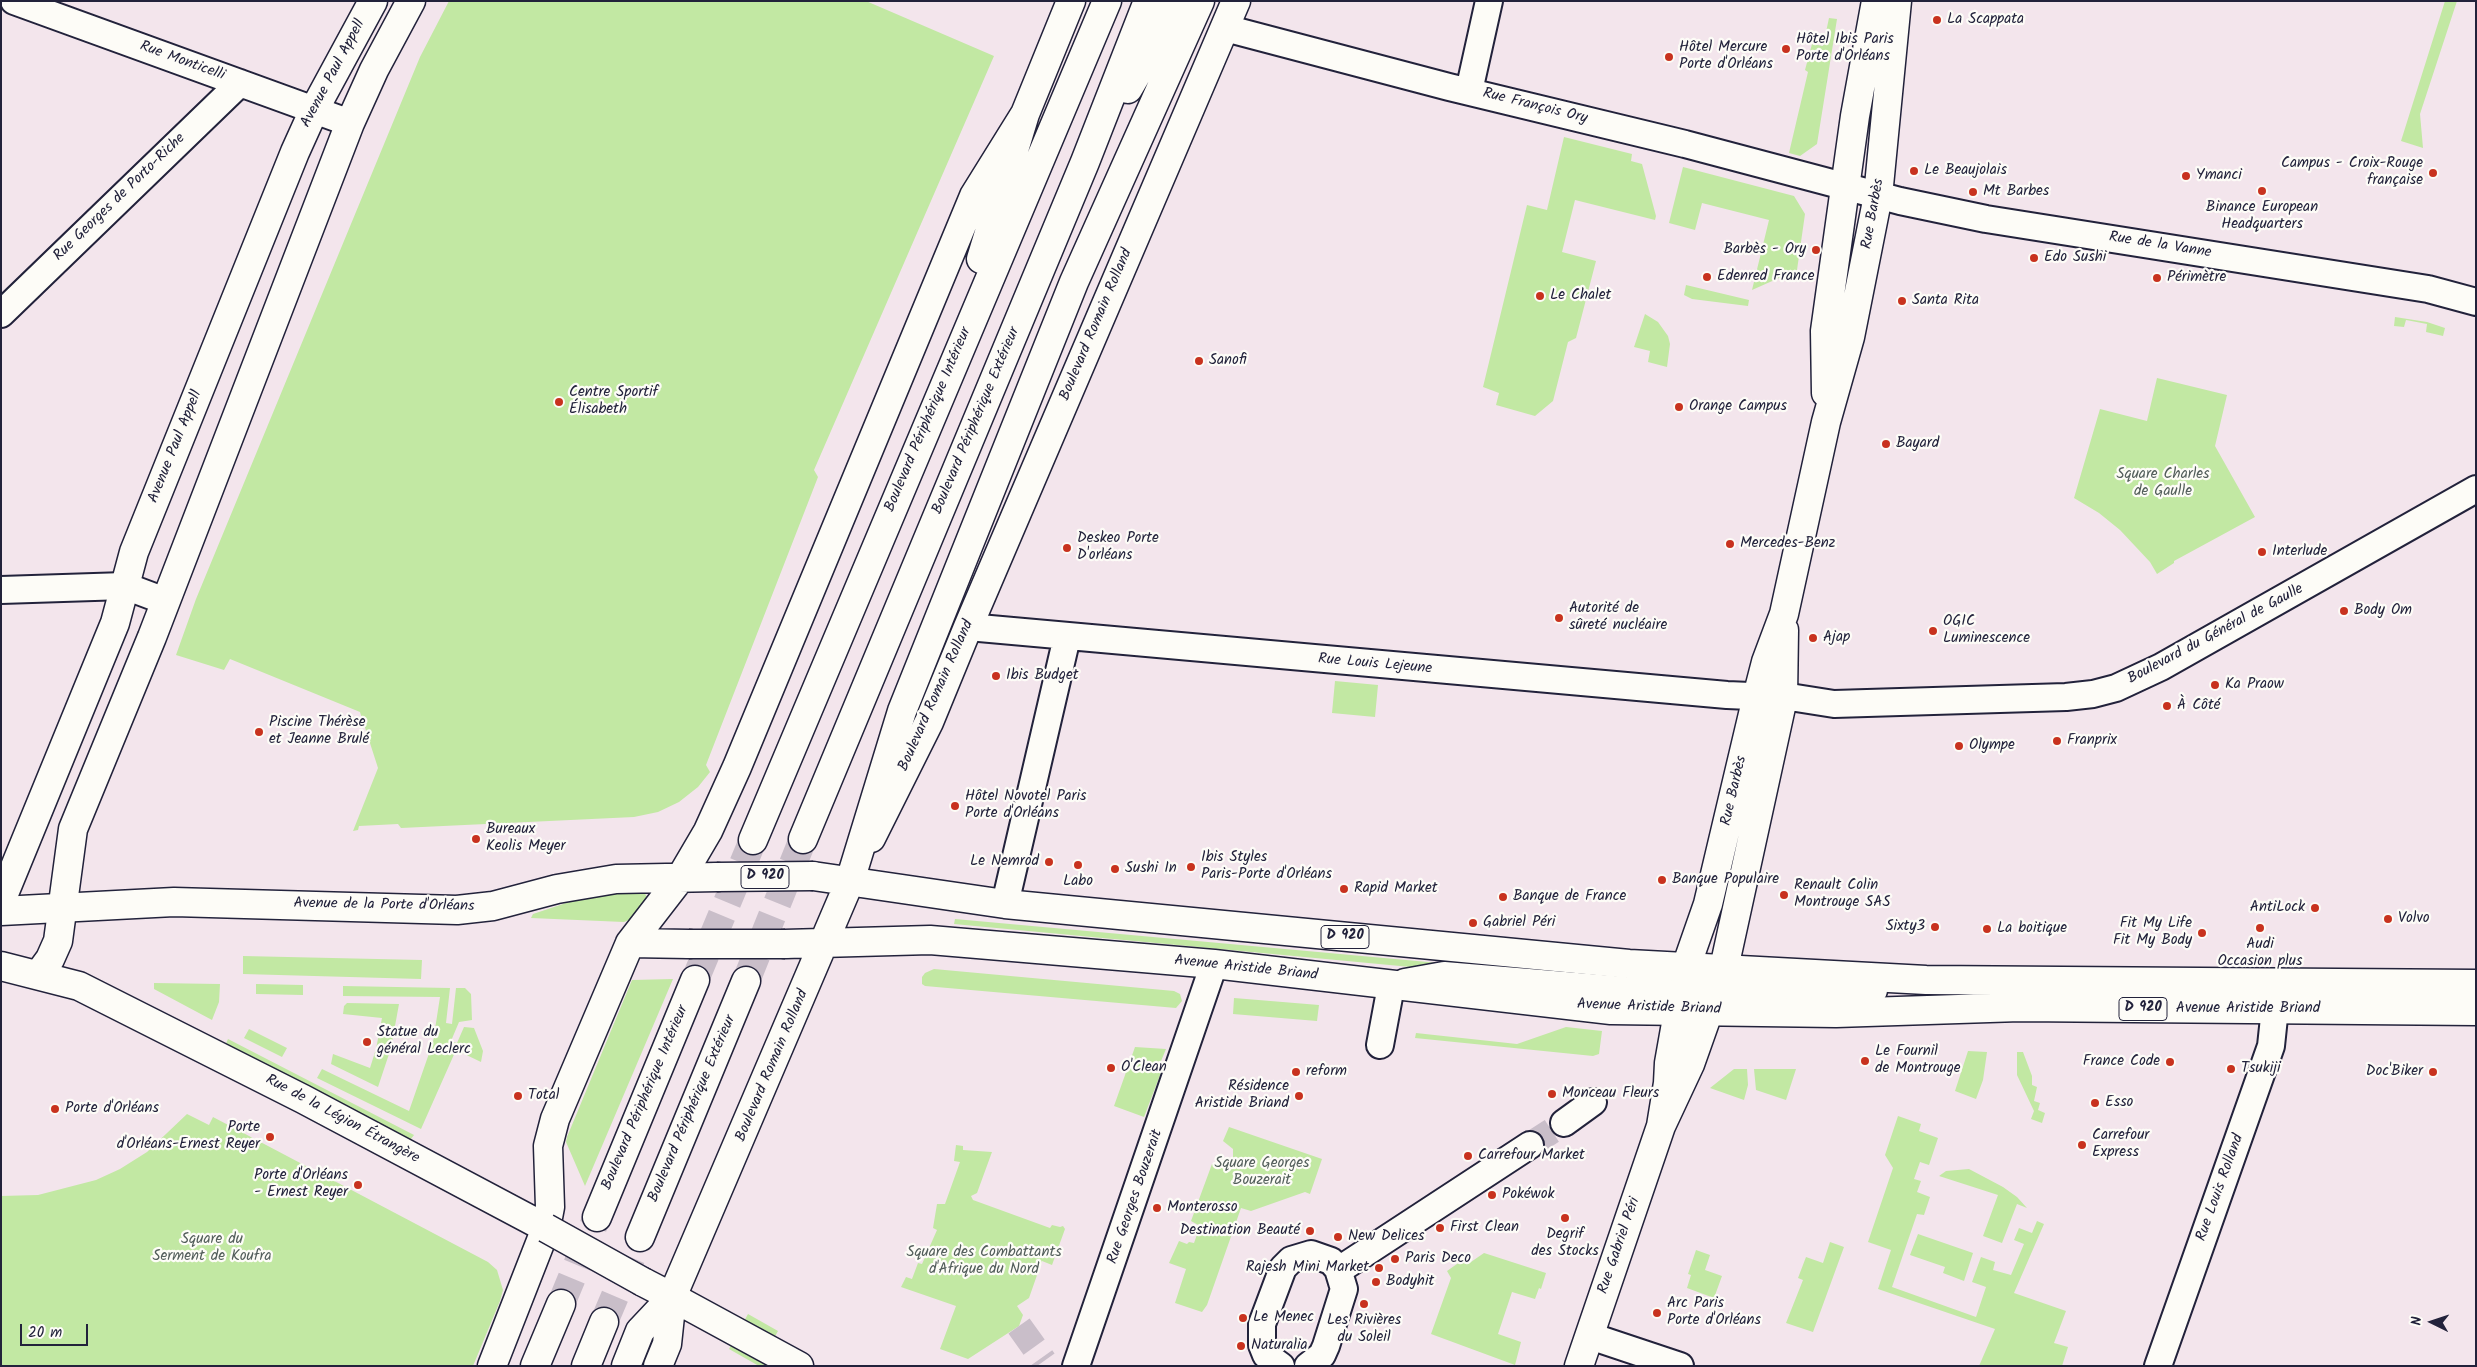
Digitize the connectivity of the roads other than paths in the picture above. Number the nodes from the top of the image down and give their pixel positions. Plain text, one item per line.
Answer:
1 (14, 1) edge
2 (373, 1) edge
3 (411, 1) edge
4 (1071, 1) edge
5 (1107, 1) edge
6 (1148, 1) edge
7 (1173, 1) edge
8 (1200, 1) edge
9 (1236, 1) edge
10 (1489, 1) edge
11 (1876, 1) edge
12 (1897, 1) edge
13 (1224, 28) junction
14 (240, 83) junction
15 (1470, 92) junction
16 (314, 110) junction
17 (1025, 114) junction
18 (350, 123) junction
19 (1086, 162) junction
20 (1845, 187) junction
21 (1878, 196) junction
22 (2476, 302) edge
23 (1, 314) edge
24 (941, 390) junction
25 (1826, 422) junction
26 (2476, 489) edge
27 (125, 586) junction
28 (1, 590) edge
29 (164, 602) junction
30 (968, 627) junction
31 (1067, 636) junction
32 (1770, 697) junction
33 (803, 839) tunnel mouth
34 (753, 840) tunnel mouth
35 (681, 877) junction
36 (850, 881) junction
37 (1, 901) edge
38 (1005, 904) junction
39 (63, 908) junction
40 (1, 911) edge
41 (825, 943) junction
42 (630, 944) junction
43 (1214, 964) junction
44 (1, 966) edge
45 (38, 974) junction
46 (695, 980) tunnel mouth
47 (746, 981) tunnel mouth
48 (2476, 984) edge
49 (1391, 986) junction
50 (1716, 989) junction
51 (1681, 990) junction
52 (2275, 1008) junction
53 (2476, 1011) edge
54 (1380, 1045) dead end
55 (1593, 1102) dead end
56 (1564, 1123) tunnel mouth
57 (1661, 1126) junction
58 (1530, 1146) tunnel mouth
59 (596, 1217) tunnel mouth
60 (546, 1228) junction
61 (640, 1238) tunnel mouth
62 (1339, 1270) junction
63 (672, 1297) junction
64 (561, 1304) tunnel mouth
65 (604, 1322) tunnel mouth
66 (1590, 1336) junction
67 (1265, 1362) edge
68 (492, 1366) edge
69 (535, 1366) edge
70 (586, 1366) edge
71 (626, 1366) edge
72 (658, 1366) edge
73 (799, 1366) edge
74 (1076, 1366) edge
75 (1308, 1366) edge
76 (1579, 1366) edge
77 (1680, 1366) edge
78 (2158, 1366) edge

1 - 14 street, Rue Monticelli
2 - 16 main road, Avenue Paul Appell
3 - 18 main road
4 - 17 main road
5 - 24 main road, Boulevard Périphérique Intérieur
6 - 19 main road, Boulevard Périphérique Extérieur
7 - 19 main road
8 - 36 main road
9 - 13 main road, Boulevard Romain Rolland
10 - 15 street
11 - 20 main road, Rue Barbès
12 - 21 main road, Rue Barbès
13 - 15 street, Rue François Ory
13 - 30 main road, Boulevard Romain Rolland
14 - 16 street, Rue Monticelli
14 - 23 street, Rue Georges de Porto-Riche
15 - 20 street, Rue François Ory
16 - 18 street, Rue Monticelli
16 - 27 main road, Avenue Paul Appell
17 - 24 main road
17 - 35 main road
18 - 29 main road
19 - 33 main road, Boulevard Périphérique Extérieur
20 - 21 street, Rue de la Vanne
20 - 25 main road, Rue Barbès
21 - 22 street, Rue de la Vanne
21 - 25 main road, Rue Barbès
24 - 34 main road, Boulevard Périphérique Intérieur
25 - 32 main road, Rue Barbès
26 - 32 street, Boulevard du Général de Gaulle
27 - 28 street
27 - 29 street
27 - 37 main road, Avenue Paul Appell
29 - 39 main road
30 - 31 street, Rue Louis Lejeune
30 - 36 main road, Boulevard Romain Rolland
31 - 32 street, Rue Louis Lejeune
31 - 38 street
32 - 50 main road, Rue Barbès
32 - 51 main road, Rue Barbès
35 - 36 main road, Avenue de la Porte d'Orléans / D 920, bridge
35 - 39 main road, Avenue de la Porte d'Orléans
35 - 42 main road
36 - 38 main road, Avenue Aristide Briand / D 920
36 - 41 main road, Boulevard Romain Rolland
38 - 51 main road, Avenue Aristide Briand / D 920
39 - 40 main road, Avenue de la Porte d'Orléans
39 - 45 main road
41 - 42 main road, bridge
41 - 43 main road, Avenue Aristide Briand / D 920
41 - 63 main road, Boulevard Romain Rolland
42 - 60 main road
43 - 49 main road, Avenue Aristide Briand / D 920
43 - 74 street, Rue Georges Bouzerait
44 - 45 main road, Rue de la Légion Étrangère
45 - 60 main road, Rue de la Légion Étrangère
46 - 59 main road, Boulevard Périphérique Intérieur
47 - 61 main road, Boulevard Périphérique Extérieur
48 - 50 main road, Avenue Aristide Briand / D 920
49 - 51 main road, Avenue Aristide Briand / D 920
49 - 54 street
50 - 51 main road, Avenue Aristide Briand / D 920
50 - 51 main road, Avenue Aristide Briand / D 920
50 - 52 main road, Avenue Aristide Briand / D 920
50 - 57 main road, Rue Gabriel Péri
51 - 57 main road, Rue Gabriel Péri
52 - 53 main road, Avenue Aristide Briand / D 920
52 - 78 street, Rue Louis Rolland
55 - 56 street
57 - 66 main road, Rue Gabriel Péri
58 - 62 street
60 - 63 main road, Rue de la Légion Étrangère, bridge
60 - 68 main road
62 - 67 street
62 - 75 street
63 - 71 main road
63 - 72 main road, Boulevard Romain Rolland
63 - 73 main road, Rue de la Légion Étrangère
64 - 69 main road
65 - 70 main road
66 - 76 main road, Rue Gabriel Péri
66 - 77 street

